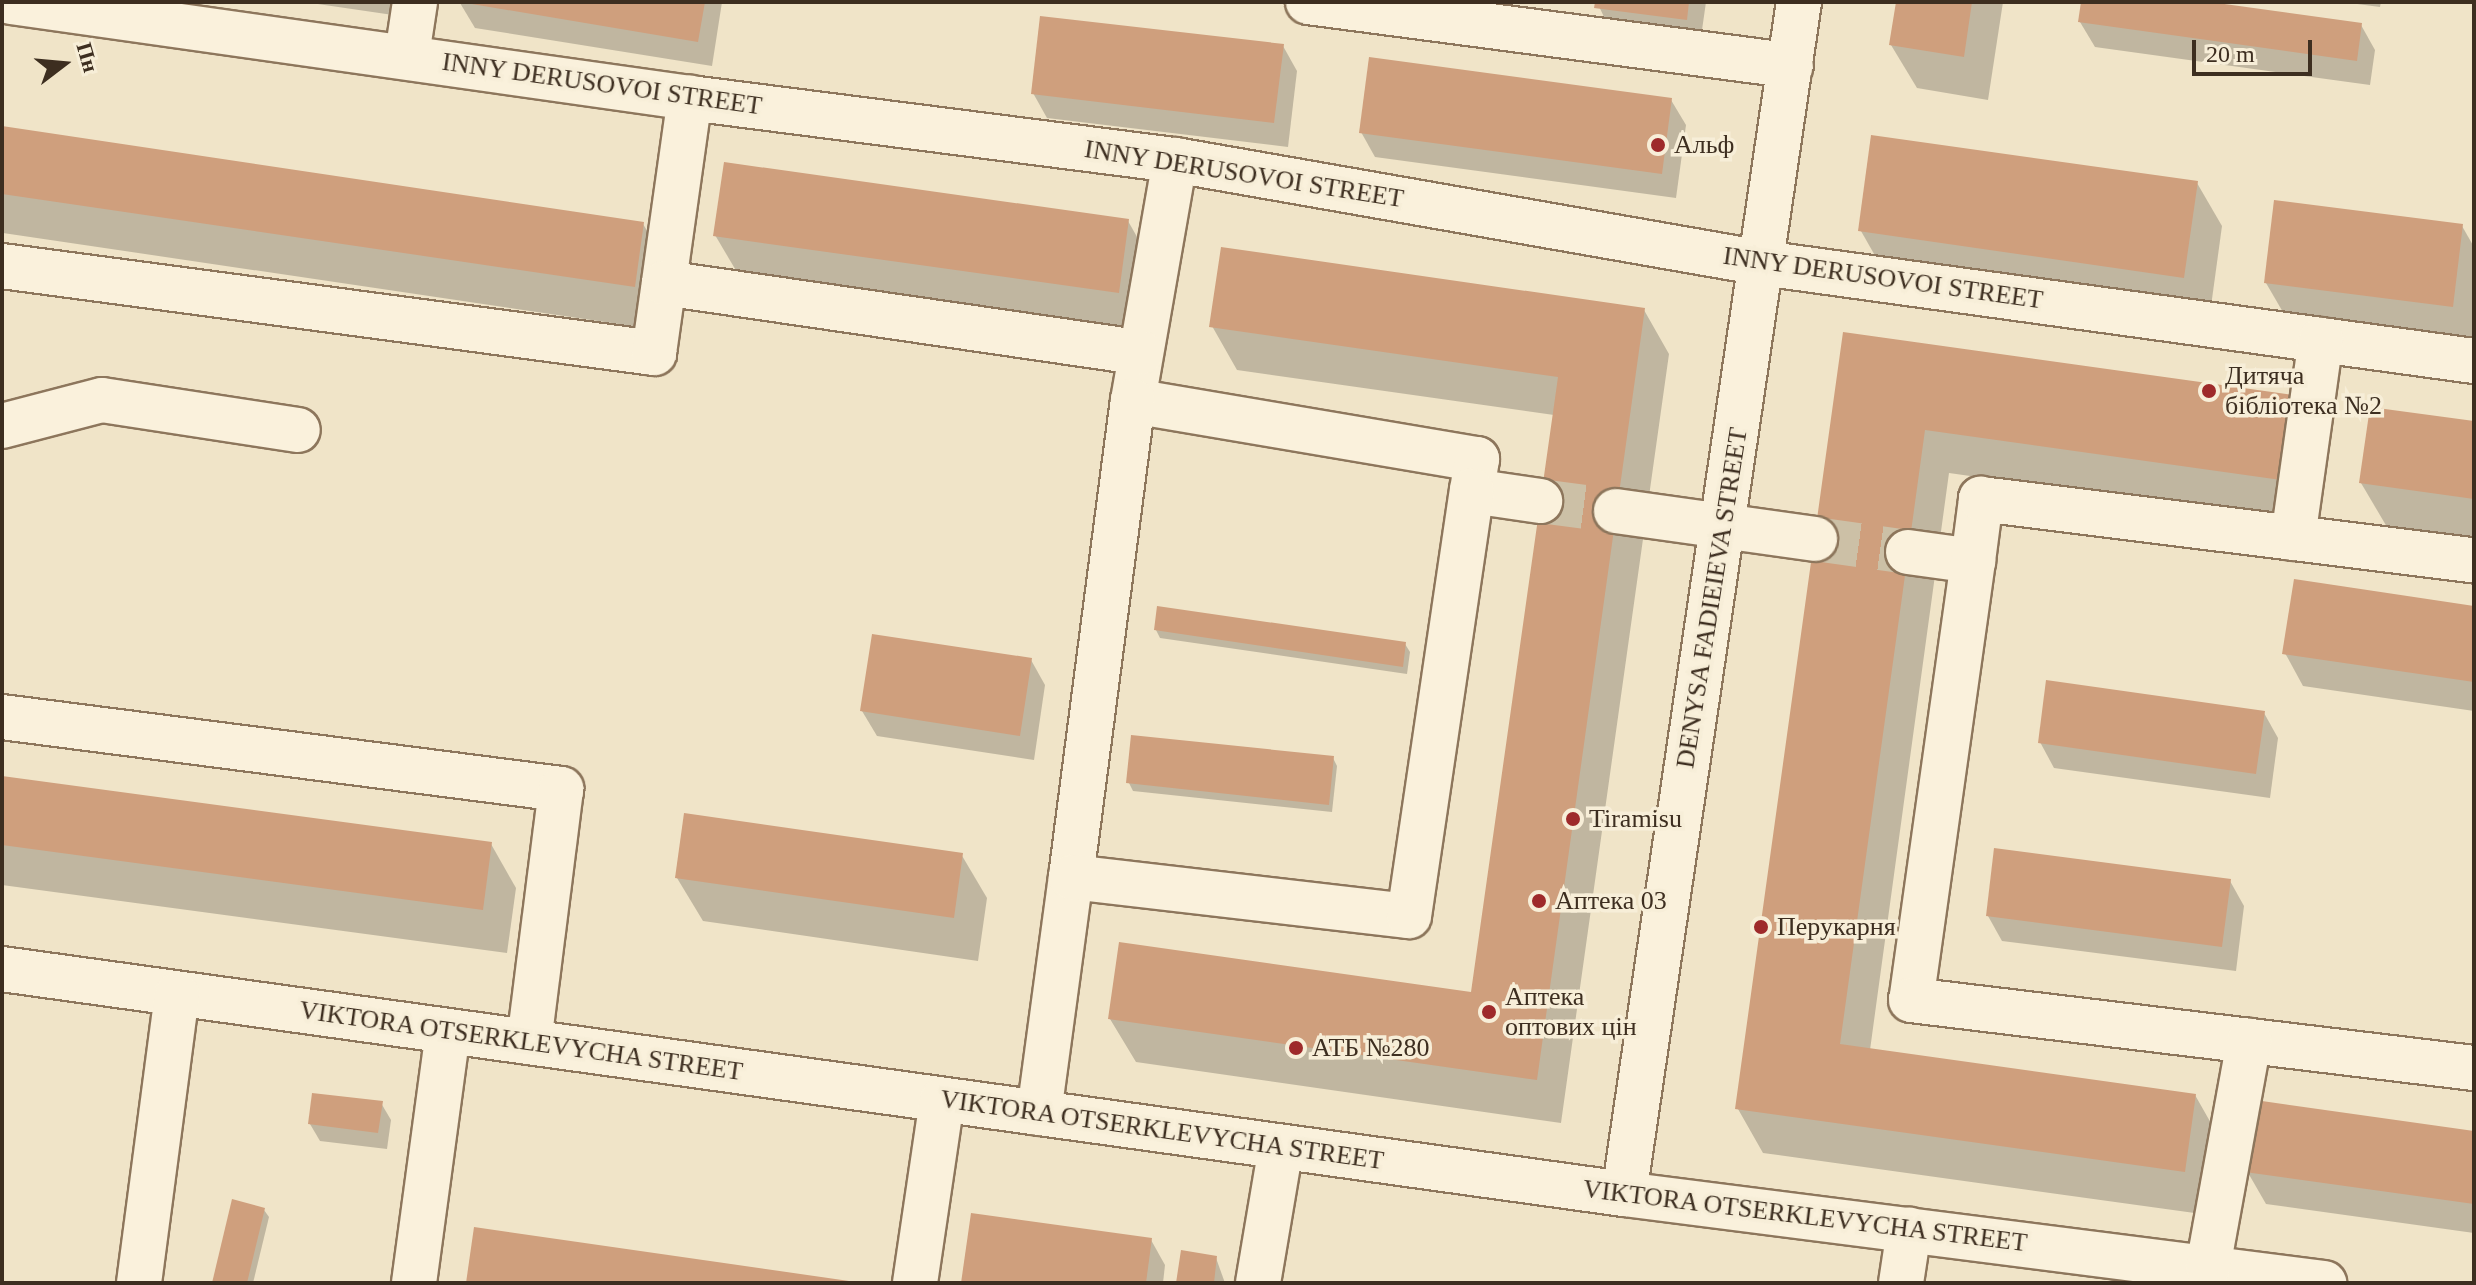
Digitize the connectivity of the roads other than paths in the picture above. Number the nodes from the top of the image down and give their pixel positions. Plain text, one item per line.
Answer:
1 (11, 2) edge
2 (415, 2) edge
3 (1308, 2) edge
4 (1799, 2) edge
5 (97, 8) edge
6 (407, 55) junction
7 (1791, 66) junction
8 (690, 98) junction
9 (1175, 160) junction
10 (1762, 263) junction
11 (2, 266) edge
12 (664, 283) junction
13 (2321, 340) junction
14 (1141, 353) junction
15 (2474, 361) edge
16 (1133, 401) junction
17 (2, 426) edge
18 (298, 430) dead end
19 (1472, 491) junction
20 (1540, 501) tunnel mouth
21 (1616, 511) tunnel mouth
22 (1723, 526) junction
23 (2293, 538) junction
24 (1815, 539) tunnel mouth
25 (1908, 552) tunnel mouth
26 (2474, 560) edge
27 (1973, 561) junction
28 (2, 717) edge
29 (1071, 877) junction
30 (2, 969) edge
31 (177, 994) junction
32 (448, 1031) junction
33 (2249, 1041) junction
34 (529, 1042) junction
35 (2474, 1068) edge
36 (942, 1100) junction
37 (1039, 1113) junction
38 (1281, 1147) junction
39 (1624, 1194) junction
40 (1909, 1230) junction
41 (2208, 1267) junction
42 (139, 1283) edge
43 (414, 1283) edge
44 (915, 1283) edge
45 (1258, 1283) edge
46 (1901, 1283) edge
47 (2324, 1283) edge

1 - 5 street, INNY DERUSOVOI STREET
2 - 6 street
3 - 7 street
4 - 7 street, DENYSA FADIEIEVA STREET
5 - 6 street, INNY DERUSOVOI STREET
6 - 8 street, INNY DERUSOVOI STREET
7 - 10 street, DENYSA FADIEIEVA STREET
8 - 9 street, INNY DERUSOVOI STREET
8 - 12 street
9 - 10 street, INNY DERUSOVOI STREET
9 - 14 street
10 - 13 street, INNY DERUSOVOI STREET
10 - 22 street, DENYSA FADIEIEVA STREET
11 - 12 street
12 - 14 street
13 - 15 street, INNY DERUSOVOI STREET
13 - 23 street
14 - 16 street
16 - 19 street
16 - 29 street
17 - 18 street
19 - 20 street
19 - 29 street
21 - 22 street
22 - 24 street
22 - 39 street, DENYSA FADIEIEVA STREET
23 - 26 street
23 - 27 street
25 - 27 street
27 - 33 street
28 - 34 street
29 - 37 street
30 - 31 street, VIKTORA OTSERKLEVYCHA STREET
31 - 32 street, VIKTORA OTSERKLEVYCHA STREET
31 - 42 street
32 - 34 street, VIKTORA OTSERKLEVYCHA STREET
32 - 43 street
33 - 35 street
33 - 41 street
34 - 36 street, VIKTORA OTSERKLEVYCHA STREET
36 - 37 street, VIKTORA OTSERKLEVYCHA STREET
36 - 44 street
37 - 38 street, VIKTORA OTSERKLEVYCHA STREET
38 - 39 street, VIKTORA OTSERKLEVYCHA STREET
38 - 45 street
39 - 40 street, VIKTORA OTSERKLEVYCHA STREET
40 - 41 street, VIKTORA OTSERKLEVYCHA STREET
40 - 46 street
41 - 47 street, VIKTORA OTSERKLEVYCHA STREET

